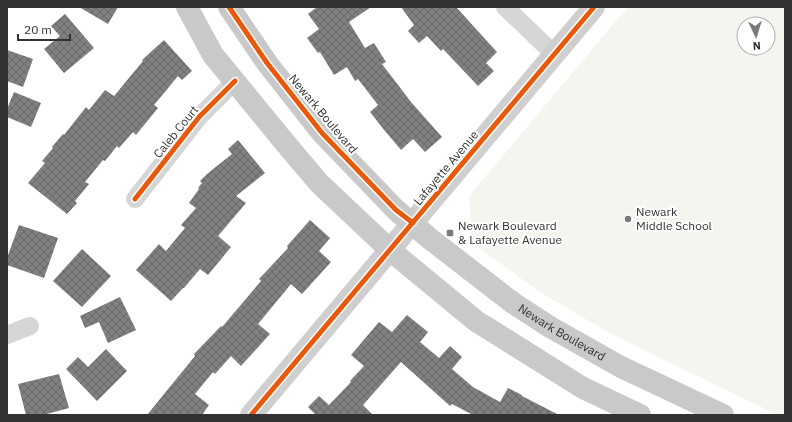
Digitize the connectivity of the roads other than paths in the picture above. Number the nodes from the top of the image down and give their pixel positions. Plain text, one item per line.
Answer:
1 (187, 7) edge
2 (229, 7) edge
3 (505, 7) edge
4 (594, 7) edge
5 (554, 54) junction
6 (235, 81) junction
7 (135, 198) dead end
8 (413, 223) junction
9 (390, 250) junction
10 (30, 326) dead end
11 (7, 335) edge
12 (250, 415) edge
13 (640, 415) edge
14 (723, 415) edge

1 - 6 main road
2 - 8 main road, Newark Boulevard
3 - 5 street
4 - 5 street, Lafayette Avenue
5 - 8 street, Lafayette Avenue
6 - 7 street, Caleb Court
6 - 9 main road
8 - 9 street, Lafayette Avenue
8 - 14 main road, Newark Boulevard
9 - 12 street, Lafayette Avenue
9 - 13 main road
10 - 11 street

